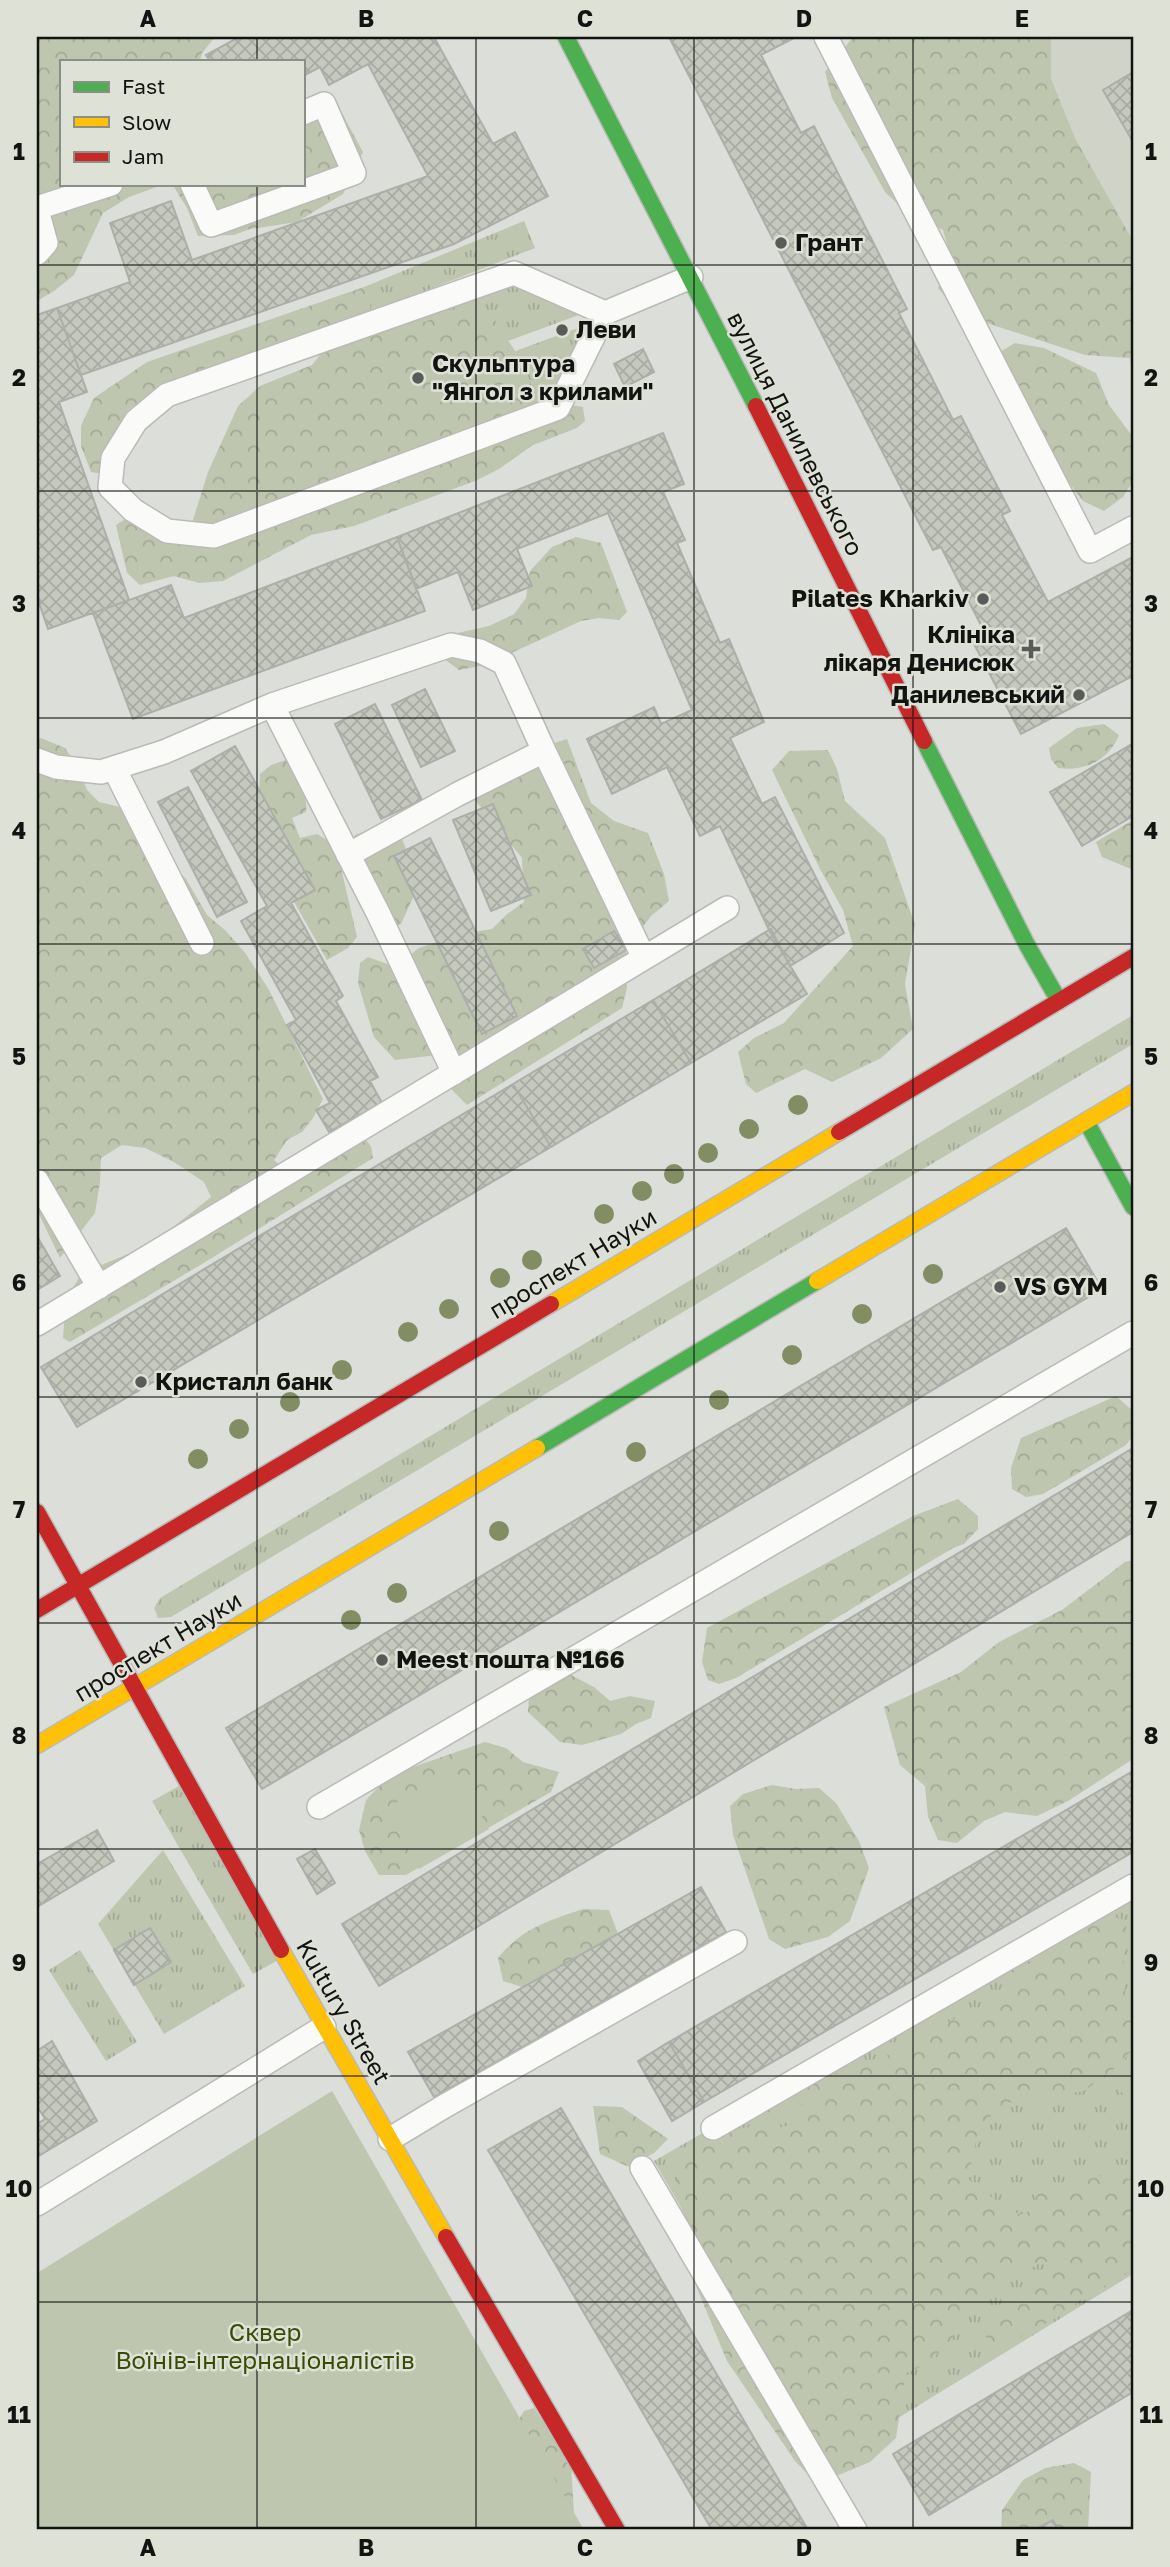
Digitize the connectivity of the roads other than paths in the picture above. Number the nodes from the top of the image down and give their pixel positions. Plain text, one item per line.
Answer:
1 (566, 37) edge
2 (826, 37) edge
3 (304, 113) edge
4 (105, 186) edge
5 (193, 186) edge
6 (37, 209) edge
7 (37, 253) edge
8 (691, 277) junction
9 (605, 313) junction
10 (1133, 528) edge
11 (272, 705) junction
12 (544, 751) junction
13 (37, 761) edge
14 (114, 768) junction
15 (348, 855) junction
16 (727, 908) dead end
17 (202, 943) dead end
18 (1133, 957) edge
19 (644, 958) junction
20 (1059, 1001) junction
21 (454, 1073) junction
22 (1133, 1093) edge
23 (1086, 1121) junction
24 (37, 1181) edge
25 (1133, 1207) edge
26 (99, 1287) junction
27 (37, 1324) edge
28 (1133, 1332) edge
29 (37, 1512) edge
30 (78, 1586) junction
31 (37, 1610) edge
32 (134, 1688) junction
33 (37, 1745) edge
34 (319, 1807) dead end
35 (1133, 1886) edge
36 (735, 1942) dead end
37 (324, 2027) junction
38 (713, 2128) dead end
39 (390, 2139) junction
40 (642, 2168) dead end
41 (37, 2204) edge
42 (617, 2530) edge
43 (855, 2530) edge

1 - 8 main road, вулиця Данилевського
2 - 10 lane
3 - 5 lane
4 - 6 lane
6 - 7 lane
8 - 9 lane
8 - 20 main road, вулиця Данилевського
9 - 9 lane
11 - 12 lane
11 - 14 lane
11 - 15 lane
12 - 15 lane
12 - 19 lane
13 - 14 lane
14 - 17 lane
15 - 21 lane
16 - 19 lane
18 - 20 main road, проспект Науки
19 - 21 lane
20 - 30 main road, проспект Науки
21 - 26 lane
22 - 23 main road, проспект Науки
23 - 25 main road
23 - 32 main road, проспект Науки
24 - 26 lane
26 - 27 lane
28 - 34 lane
29 - 30 main road, Kultury Street
30 - 31 main road, проспект Науки
30 - 32 main road, Kultury Street
32 - 33 main road, проспект Науки
32 - 37 main road, Kultury Street
35 - 38 lane
36 - 39 lane
37 - 39 main road, Kultury Street
37 - 41 lane
39 - 42 main road, Kultury Street
40 - 43 lane

